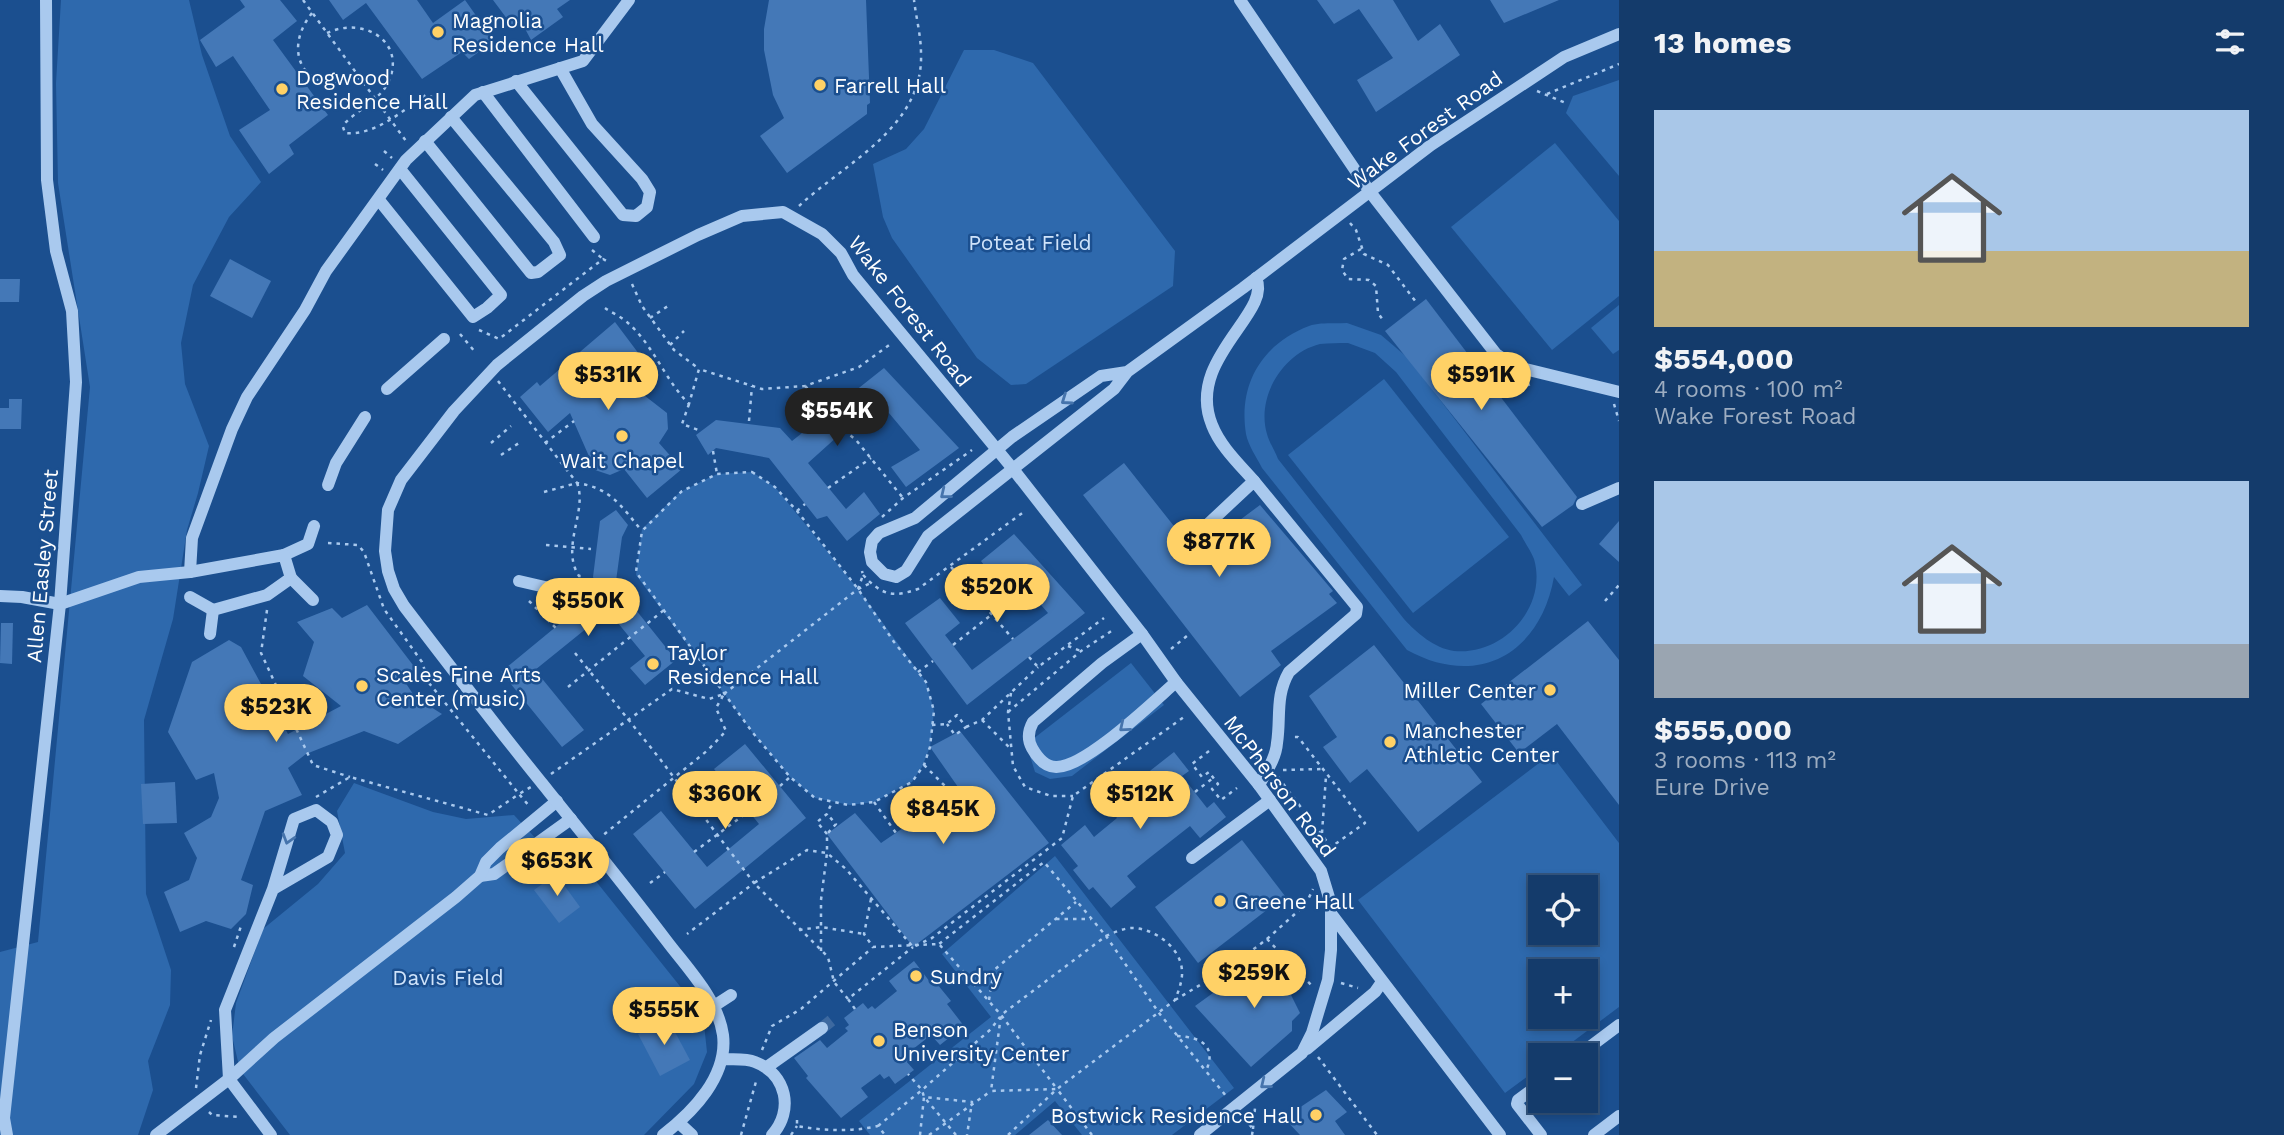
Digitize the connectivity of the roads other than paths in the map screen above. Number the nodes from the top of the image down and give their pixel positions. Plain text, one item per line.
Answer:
1 (46, 0) edge
2 (629, 0) edge
3 (1240, 0) edge
4 (1619, 34) edge
5 (560, 68) junction
6 (516, 81) junction
7 (483, 92) junction
8 (451, 117) junction
9 (425, 141) junction
10 (400, 169) junction
11 (1370, 192) junction
12 (379, 200) junction
13 (592, 242) road end
14 (1256, 278) junction
15 (444, 339) dead end
16 (1126, 372) junction
17 (387, 389) dead end
18 (1619, 392) edge
19 (365, 417) dead end
20 (996, 449) junction
21 (1013, 469) junction
22 (1254, 481) junction
23 (328, 485) dead end
24 (1619, 488) edge
25 (1582, 504) dead end
26 (314, 526) dead end
27 (1190, 541) dead end
28 (284, 555) junction
29 (190, 572) junction
30 (291, 578) junction
31 (519, 581) dead end
32 (0, 596) edge
33 (190, 597) dead end
34 (313, 600) dead end
35 (60, 604) junction
36 (573, 608) dead end
37 (214, 610) junction
38 (210, 634) dead end
39 (1142, 634) junction
40 (1176, 682) junction
41 (1259, 785) junction
42 (1270, 800) junction
43 (557, 801) junction
44 (571, 819) junction
45 (1192, 858) dead end
46 (480, 876) junction
47 (273, 889) junction
48 (1332, 915) junction
49 (1379, 987) junction
50 (731, 995) dead end
51 (714, 1006) junction
52 (1619, 1025) edge
53 (822, 1028) tunnel mouth
54 (1595, 1043) edge
55 (1306, 1050) junction
56 (722, 1059) junction
57 (767, 1067) junction
58 (4, 1073) edge
59 (229, 1079) junction
60 (1528, 1093) edge
61 (1619, 1116) edge
62 (679, 1123) junction
63 (1496, 1134) edge
64 (7, 1135) edge
65 (156, 1135) edge
66 (271, 1135) edge
67 (663, 1135) edge
68 (691, 1135) edge
69 (772, 1135) edge
70 (1200, 1135) edge
71 (1541, 1135) edge
72 (1594, 1135) edge

1 - 35 street, Allen Easley Street
2 - 5 street
3 - 11 street
4 - 11 street, Wake Forest Road
5 - 6 street
5 - 6 street
6 - 7 street
7 - 8 street
7 - 13 street
8 - 9 street
8 - 9 street
9 - 10 street
10 - 12 street
10 - 12 street
11 - 14 street, Wake Forest Road
11 - 18 street
12 - 29 street
14 - 16 street, Wake Forest Road
14 - 22 street
15 - 17 street
16 -> 20 street, Wake Forest Road
16 - 21 street, Wake Forest Road
19 - 23 street
20 - 21 street, Wake Forest Road
20 -> 21 street
20 - 43 street, Wake Forest Road
21 - 39 street, McPherson Road
22 - 27 street
22 - 41 street
24 - 25 street
26 - 28 street
28 - 29 street
28 - 30 street
29 - 35 street
30 - 34 street
30 - 37 street
31 - 36 street
32 - 35 street
33 - 37 street
35 - 58 street, Allen Easley Street
37 - 38 street
39 - 40 street, McPherson Road
40 -> 39 street
40 - 41 street, McPherson Road
41 - 42 street, McPherson Road
42 - 45 street
42 - 48 street, McPherson Road
43 - 44 street, Wake Forest Road
43 - 46 street
44 - 46 street
44 - 51 street, Wake Forest Road
46 - 59 street
47 -> 47 street
47 - 59 street
48 - 49 street, McPherson Road
48 - 55 street
49 - 55 street
49 - 63 street, McPherson Road
50 - 51 street
51 - 56 street
52 - 54 street
53 - 57 street
55 -> 70 street
56 - 57 street
56 - 62 street
57 - 69 street
58 - 64 street, Allen Easley Street
59 - 65 street
59 - 66 street
60 - 71 street
61 - 72 street
62 - 67 street
62 - 68 street

